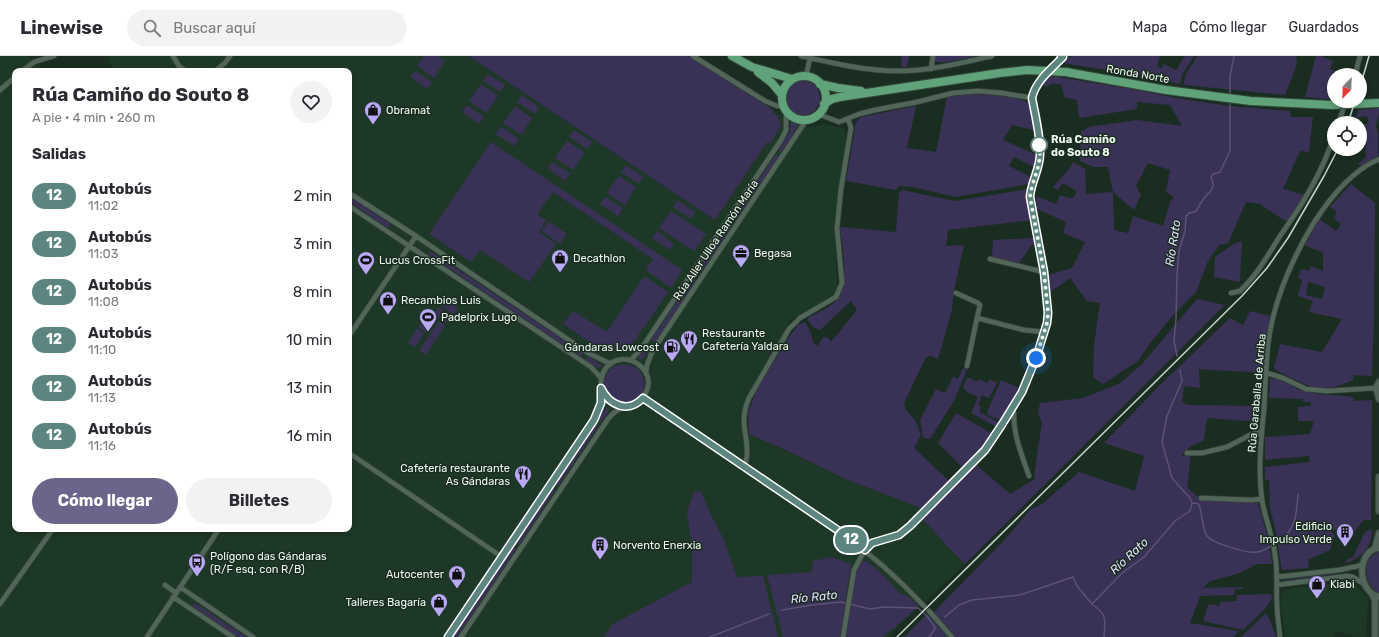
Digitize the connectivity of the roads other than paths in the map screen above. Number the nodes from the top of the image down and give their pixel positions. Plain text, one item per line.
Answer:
1 (31, 56) edge
2 (54, 56) edge
3 (173, 56) edge
4 (230, 56) edge
5 (693, 56) edge
6 (732, 56) edge
7 (801, 56) edge
8 (934, 56) edge
9 (992, 56) edge
10 (1360, 56) edge
11 (1062, 57) edge
12 (810, 58) junction
13 (34, 62) junction
14 (225, 63) junction
15 (752, 67) junction
16 (26, 68) edge
17 (180, 68) edge
18 (219, 68) edge
19 (224, 68) edge
20 (1357, 68) edge
21 (931, 69) junction
22 (806, 76) junction
23 (792, 79) junction
24 (12, 80) edge
25 (820, 84) junction
26 (0, 90) edge
27 (870, 92) junction
28 (782, 95) junction
29 (1032, 98) junction
30 (1379, 103) edge
31 (824, 104) junction
32 (785, 108) junction
33 (818, 114) junction
34 (807, 119) junction
35 (848, 119) junction
36 (1327, 156) edge
37 (1379, 159) edge
38 (352, 195) edge
39 (352, 208) edge
40 (416, 236) junction
41 (409, 246) junction
42 (990, 259) dead end
43 (1044, 272) junction
44 (1231, 292) dead end
45 (956, 293) dead end
46 (977, 318) junction
47 (352, 331) edge
48 (1044, 332) junction
49 (631, 360) junction
50 (610, 364) junction
51 (967, 366) dead end
52 (646, 372) junction
53 (1267, 373) junction
54 (601, 378) junction
55 (1378, 385) edge
56 (601, 388) junction
57 (1379, 396) edge
58 (643, 398) junction
59 (625, 406) junction
60 (1011, 411) junction
61 (1262, 432) junction
62 (1187, 453) dead end
63 (352, 455) edge
64 (744, 466) junction
65 (1029, 476) dead end
66 (1379, 477) edge
67 (1201, 498) dead end
68 (1262, 499) junction
69 (1379, 511) edge
70 (51, 532) edge
71 (217, 532) edge
72 (1379, 533) edge
73 (1377, 548) edge
74 (865, 550) junction
75 (502, 557) junction
76 (1363, 565) junction
77 (1277, 577) junction
78 (1364, 584) junction
79 (165, 586) dead end
80 (1277, 586) junction
81 (180, 587) junction
82 (1372, 594) junction
83 (175, 595) junction
84 (1379, 596) edge
85 (0, 604) edge
86 (924, 606) dead end
87 (928, 611) dead end
88 (147, 637) edge
89 (233, 637) edge
90 (253, 637) edge
91 (448, 637) edge
92 (462, 637) edge
93 (843, 637) edge
94 (952, 637) edge
95 (1280, 637) edge
96 (1375, 637) edge

1 - 13 street
2 - 13 street
3 - 17 street
4 - 14 street
5 - 32 street
6 - 15 highway
7 - 12 street
8 - 21 street
9 - 21 street
10 - 20 street
11 - 29 street, bridge
12 - 21 street
12 - 22 street
13 - 16 street
14 - 18 street
14 - 19 street
15 - 23 highway
15 - 28 highway
22 - 23 highway
22 - 25 highway, Ronda Norte
23 - 28 highway
24 - 26 street
25 - 27 highway, Ronda Norte
25 - 31 highway
27 - 30 highway, Ronda Norte
27 - 31 highway, Ronda Norte
28 - 32 highway
29 - 35 street
29 - 43 street
31 - 33 highway
32 - 34 highway
32 - 49 street, Rúa Aller Ulloa Ramón María
33 - 34 highway
33 - 35 street
34 - 52 street, Rúa Aller Ulloa Ramón María
35 - 64 street
36 - 44 street
37 - 53 street, Rúa Garaballa de Arriba
38 - 40 street
39 - 41 street
40 - 41 street
40 - 50 street
41 - 47 street
41 - 54 street
42 - 43 street
43 - 48 street
45 - 46 street
46 - 48 street
46 - 51 street
48 - 60 street
49 - 50 street
49 - 52 street
50 - 54 street
52 - 58 street, Rúa Aller Ulloa Ramón María
53 - 55 street
53 - 61 street, Rúa Garaballa de Arriba
54 - 56 street
55 - 57 street
56 - 59 street
56 - 75 street
58 - 59 street
58 - 64 street
59 - 92 street
60 - 65 street
60 - 74 street
61 - 62 street
61 - 68 street, Rúa Garaballa de Arriba
63 - 75 street
64 - 74 street
66 - 69 street
67 - 68 street
68 - 77 street, Rúa Garaballa de Arriba
70 - 85 street
71 - 81 street
72 - 73 street
73 - 76 street
74 - 86 street
74 - 93 street
75 - 91 street
76 - 77 street
76 - 78 street
77 - 80 street, Rúa Garaballa de Arriba
78 - 80 street
78 - 82 street
79 - 83 street
80 - 95 street, Rúa Garaballa de Arriba
81 - 83 street
81 - 90 street
82 - 84 street
82 - 96 street
83 - 88 street
83 - 89 street
87 - 94 street

